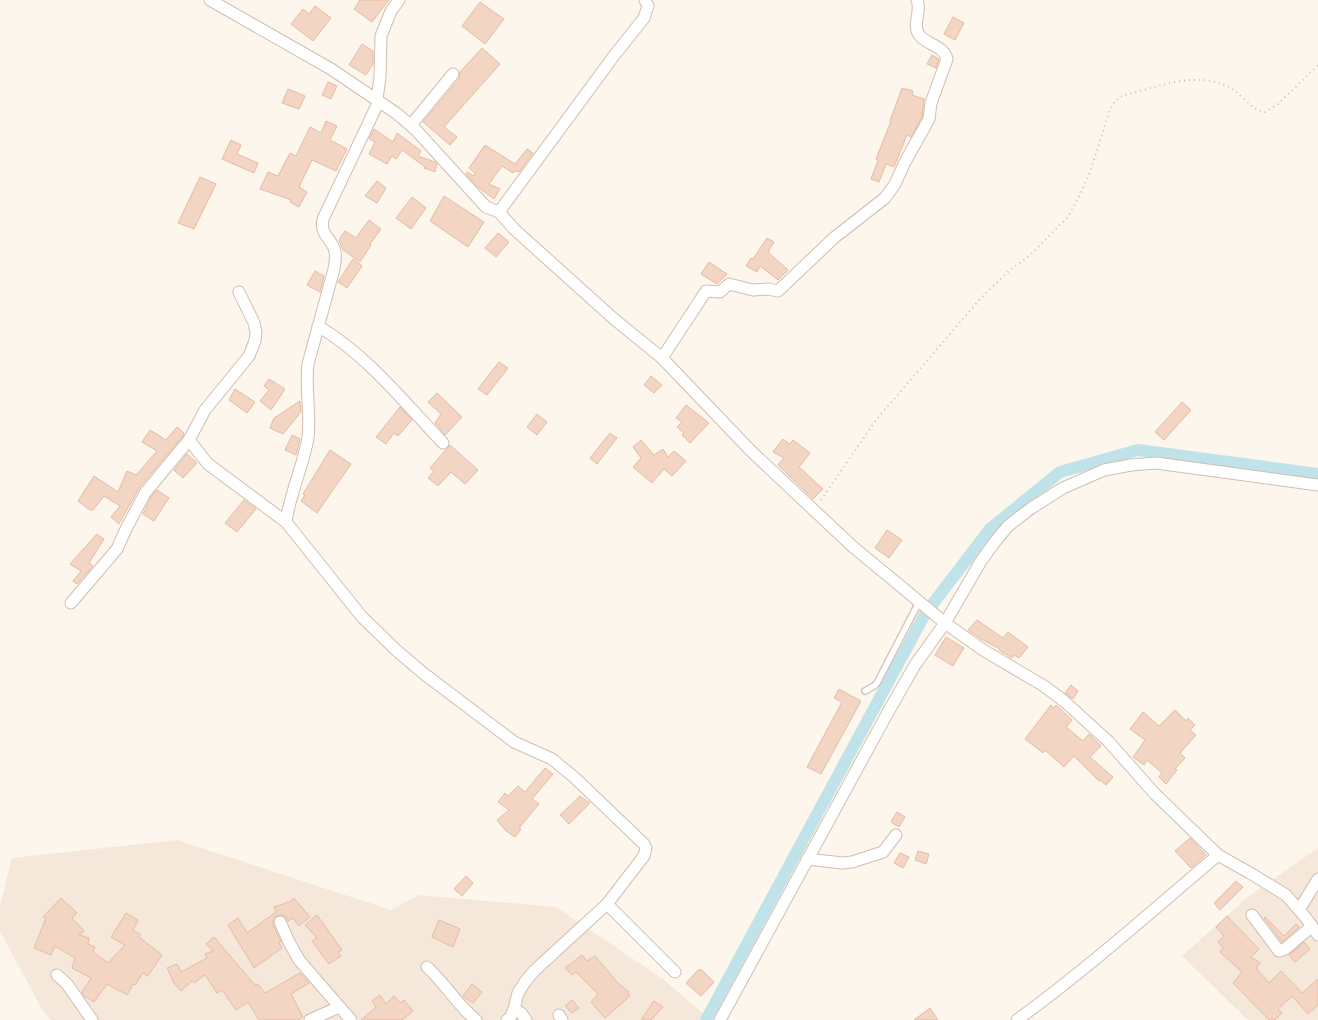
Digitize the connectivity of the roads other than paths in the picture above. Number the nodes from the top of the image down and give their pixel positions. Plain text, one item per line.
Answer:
1 (210, 0) edge
2 (399, 0) edge
3 (645, 0) edge
4 (917, 0) edge
5 (453, 74) dead end
6 (378, 100) junction
7 (411, 125) junction
8 (499, 212) junction
9 (239, 292) dead end
10 (318, 326) junction
11 (662, 358) junction
12 (189, 440) junction
13 (443, 443) dead end
14 (1318, 485) edge
15 (286, 522) junction
16 (71, 603) dead end
17 (920, 603) junction
18 (940, 619) junction
19 (865, 691) dead end
20 (896, 835) dead end
21 (1218, 856) junction
22 (807, 859) junction
23 (1318, 880) edge
24 (607, 904) junction
25 (1300, 910) junction
26 (1252, 915) dead end
27 (280, 922) dead end
28 (1315, 930) edge
29 (427, 967) dead end
30 (675, 972) dead end
31 (57, 975) dead end
32 (340, 1007) junction
33 (514, 1009) junction
34 (92, 1020) edge
35 (310, 1020) edge
36 (351, 1020) edge
37 (476, 1020) edge
38 (507, 1020) edge
39 (526, 1020) edge
40 (720, 1020) edge
41 (1017, 1020) edge

1 - 6 street
2 - 6 street
3 - 8 street
4 - 11 street
5 - 7 street
6 - 7 street
6 - 10 street
7 - 8 street
8 - 11 street
9 - 12 street
10 - 13 street
10 - 15 street
11 - 17 street
12 - 15 street
12 - 16 street
14 - 18 street
15 - 24 street
17 - 18 street
17 - 19 lane
18 - 21 street
18 - 22 street
20 - 22 street
21 - 25 street
21 - 41 street
22 - 40 street
23 - 25 street
24 - 30 street
24 - 33 street
25 - 28 street
26 - 28 street
27 - 32 street
29 - 37 street
31 - 34 street
32 - 35 street
32 - 36 street
33 - 38 street
33 - 39 street

